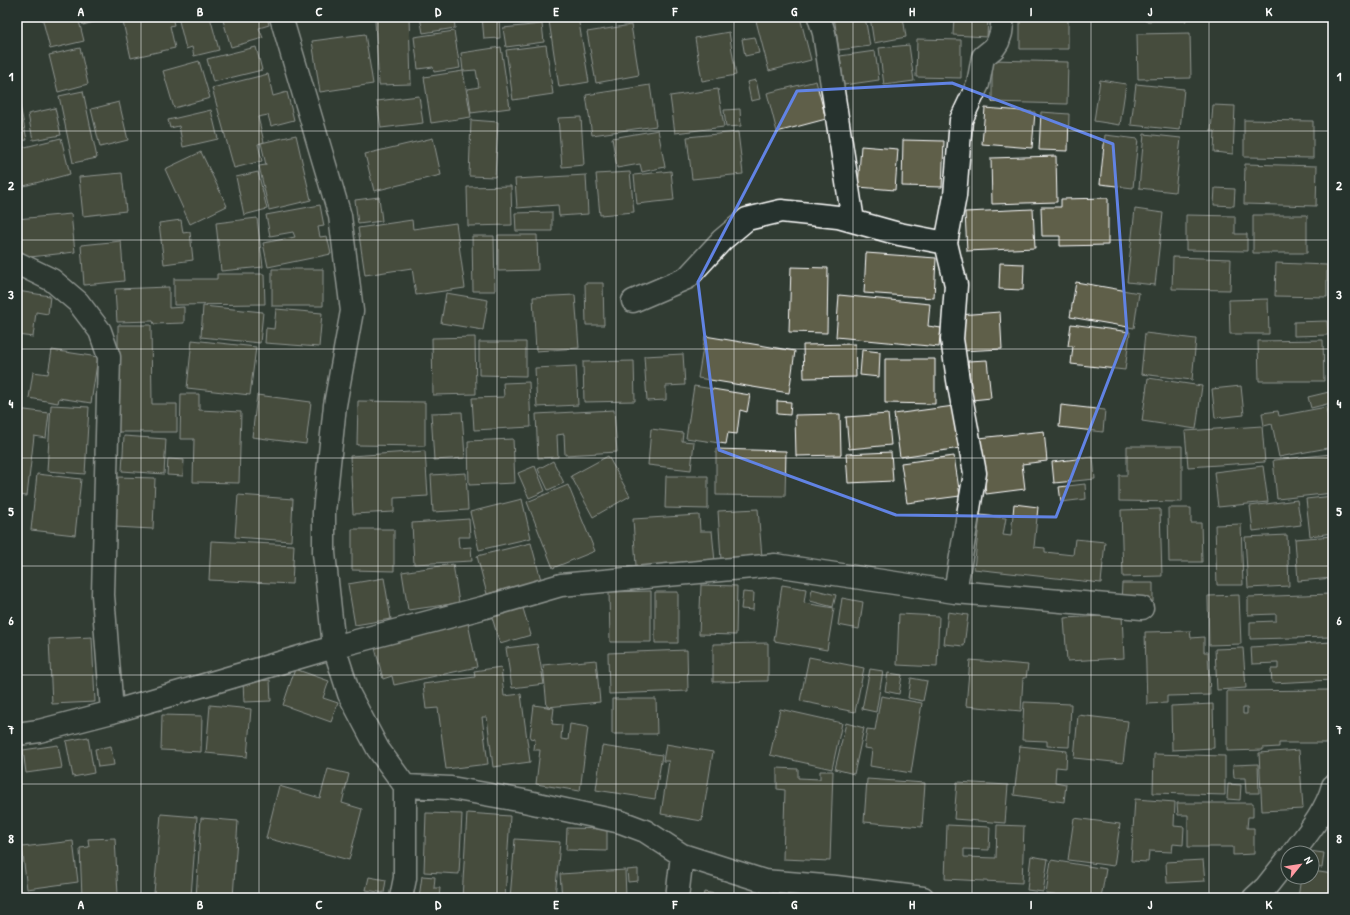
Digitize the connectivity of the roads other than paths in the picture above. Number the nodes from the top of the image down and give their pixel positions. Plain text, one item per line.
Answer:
1 (280, 17) edge
2 (819, 17) edge
3 (1003, 17) edge
4 (853, 221) junction
5 (946, 243) junction
6 (17, 263) edge
7 (633, 301) dead end
8 (955, 592) junction
9 (1142, 608) dead end
10 (334, 647) junction
11 (112, 712) junction
12 (17, 734) edge
13 (405, 786) junction
14 (1333, 786) edge
15 (1299, 845) edge
16 (682, 855) junction
17 (1280, 869) edge
18 (401, 898) edge
19 (677, 898) edge
20 (923, 898) edge
21 (1254, 898) edge

1 - 10 street
2 - 4 street
3 - 5 street
4 - 5 street
4 - 7 street
5 - 8 street
6 - 11 street
8 - 9 street
8 - 10 street
10 - 11 street
10 - 13 street
11 - 12 street
13 - 16 street
13 - 18 street
14 - 15 street
16 - 19 street
16 - 20 street
17 - 21 street

